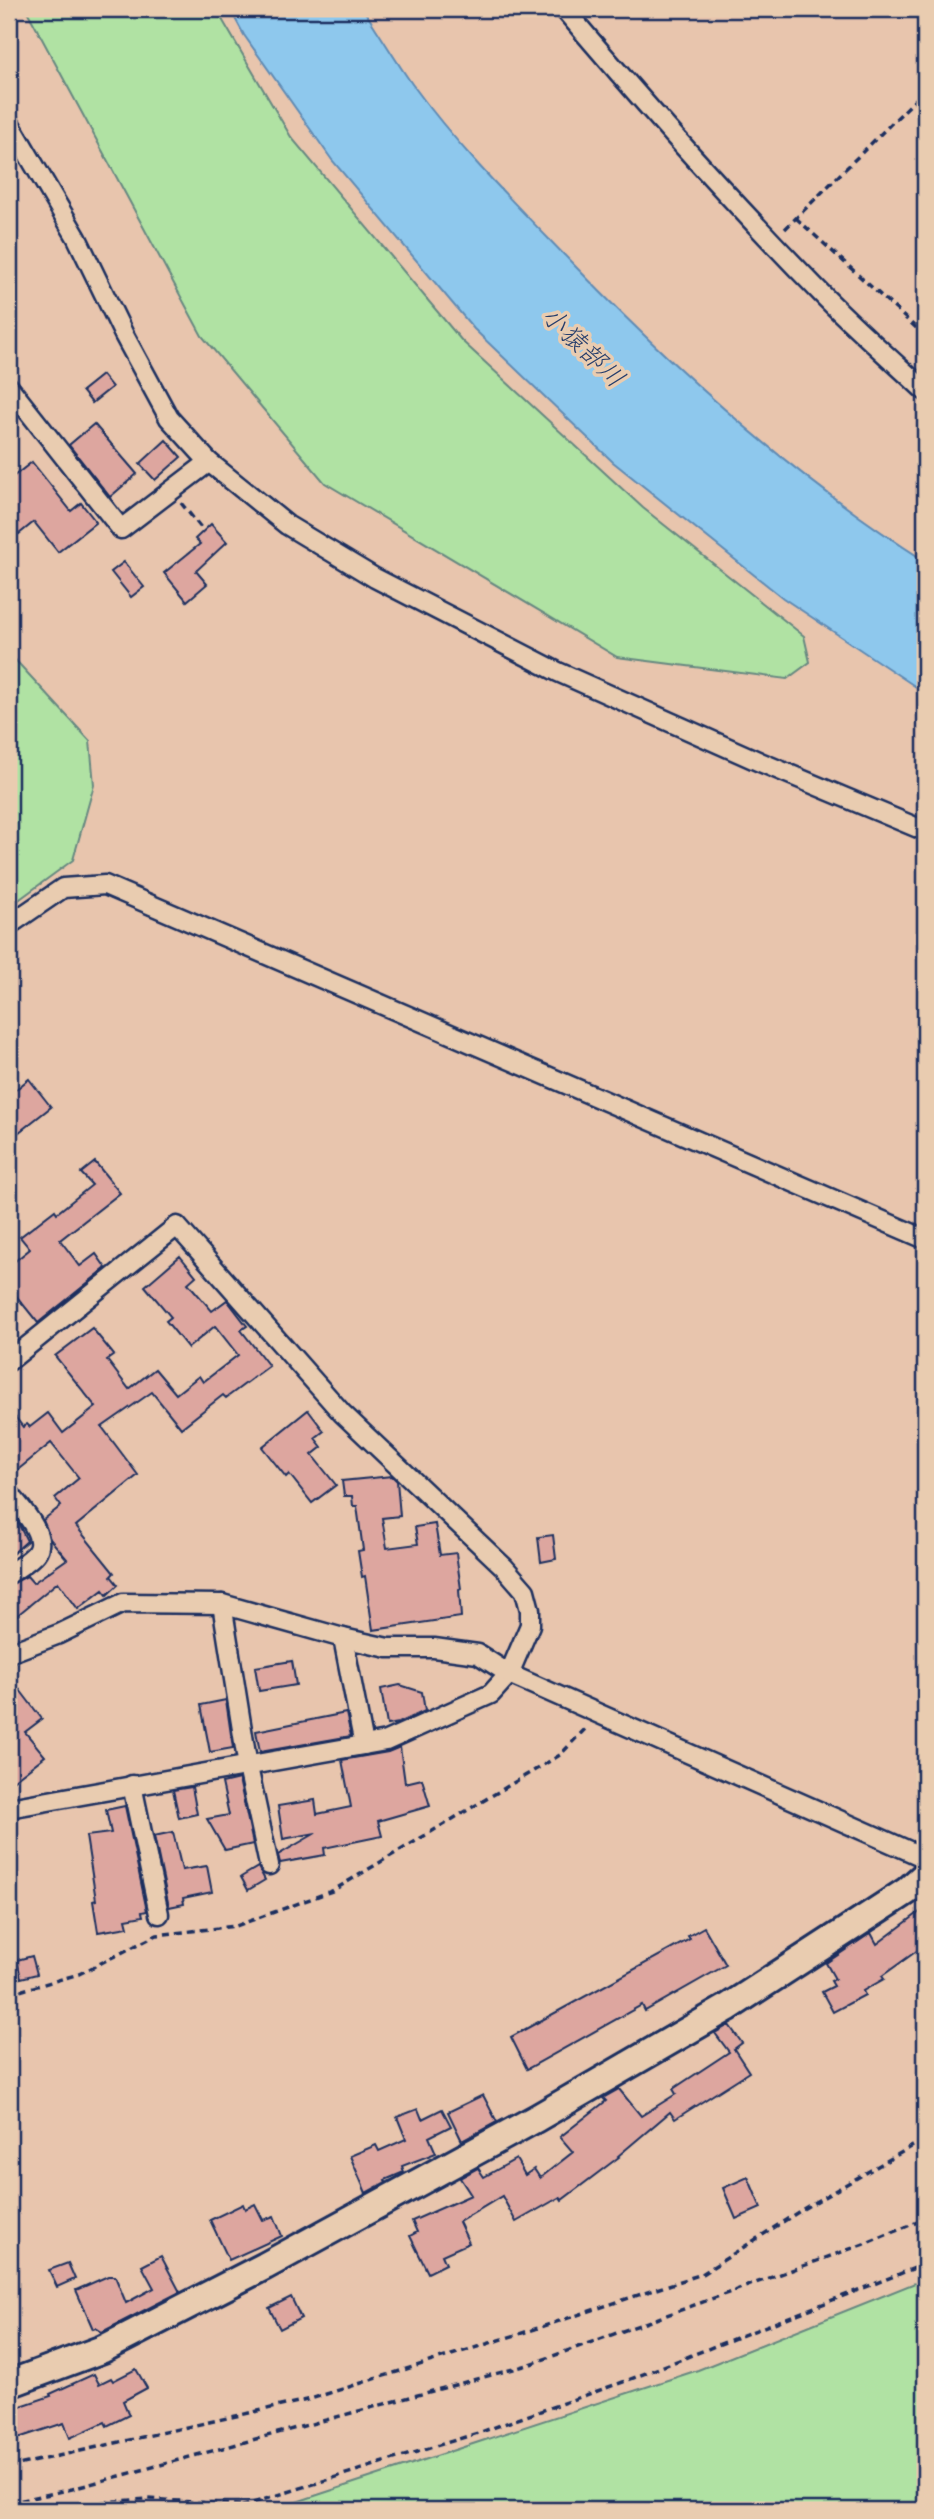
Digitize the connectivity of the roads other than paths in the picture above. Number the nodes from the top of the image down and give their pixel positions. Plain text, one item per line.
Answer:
1 (564, 9) edge
2 (9, 122) edge
3 (9, 387) edge
4 (925, 391) edge
5 (209, 462) junction
6 (925, 831) edge
7 (9, 925) edge
8 (925, 1240) edge
9 (9, 1361) edge
10 (9, 1493) edge
11 (9, 1574) edge
12 (222, 1604) junction
13 (344, 1638) junction
14 (9, 1653) edge
15 (509, 1674) junction
16 (364, 1745) junction
17 (248, 1767) junction
18 (132, 1785) junction
19 (9, 1808) edge
20 (925, 1858) edge
21 (269, 1865) dead end
22 (925, 1875) edge
23 (159, 1914) dead end
24 (9, 2384) edge

1 - 4 street
2 - 5 street
3 - 5 street
5 - 6 street
7 - 8 street
9 - 15 street
10 - 11 street
12 - 13 street
12 - 14 street
12 - 17 street
13 - 15 street
13 - 16 street
15 - 16 street
15 - 20 street
16 - 17 street
17 - 18 street
17 - 21 street
18 - 19 street
18 - 23 street
22 - 24 street

